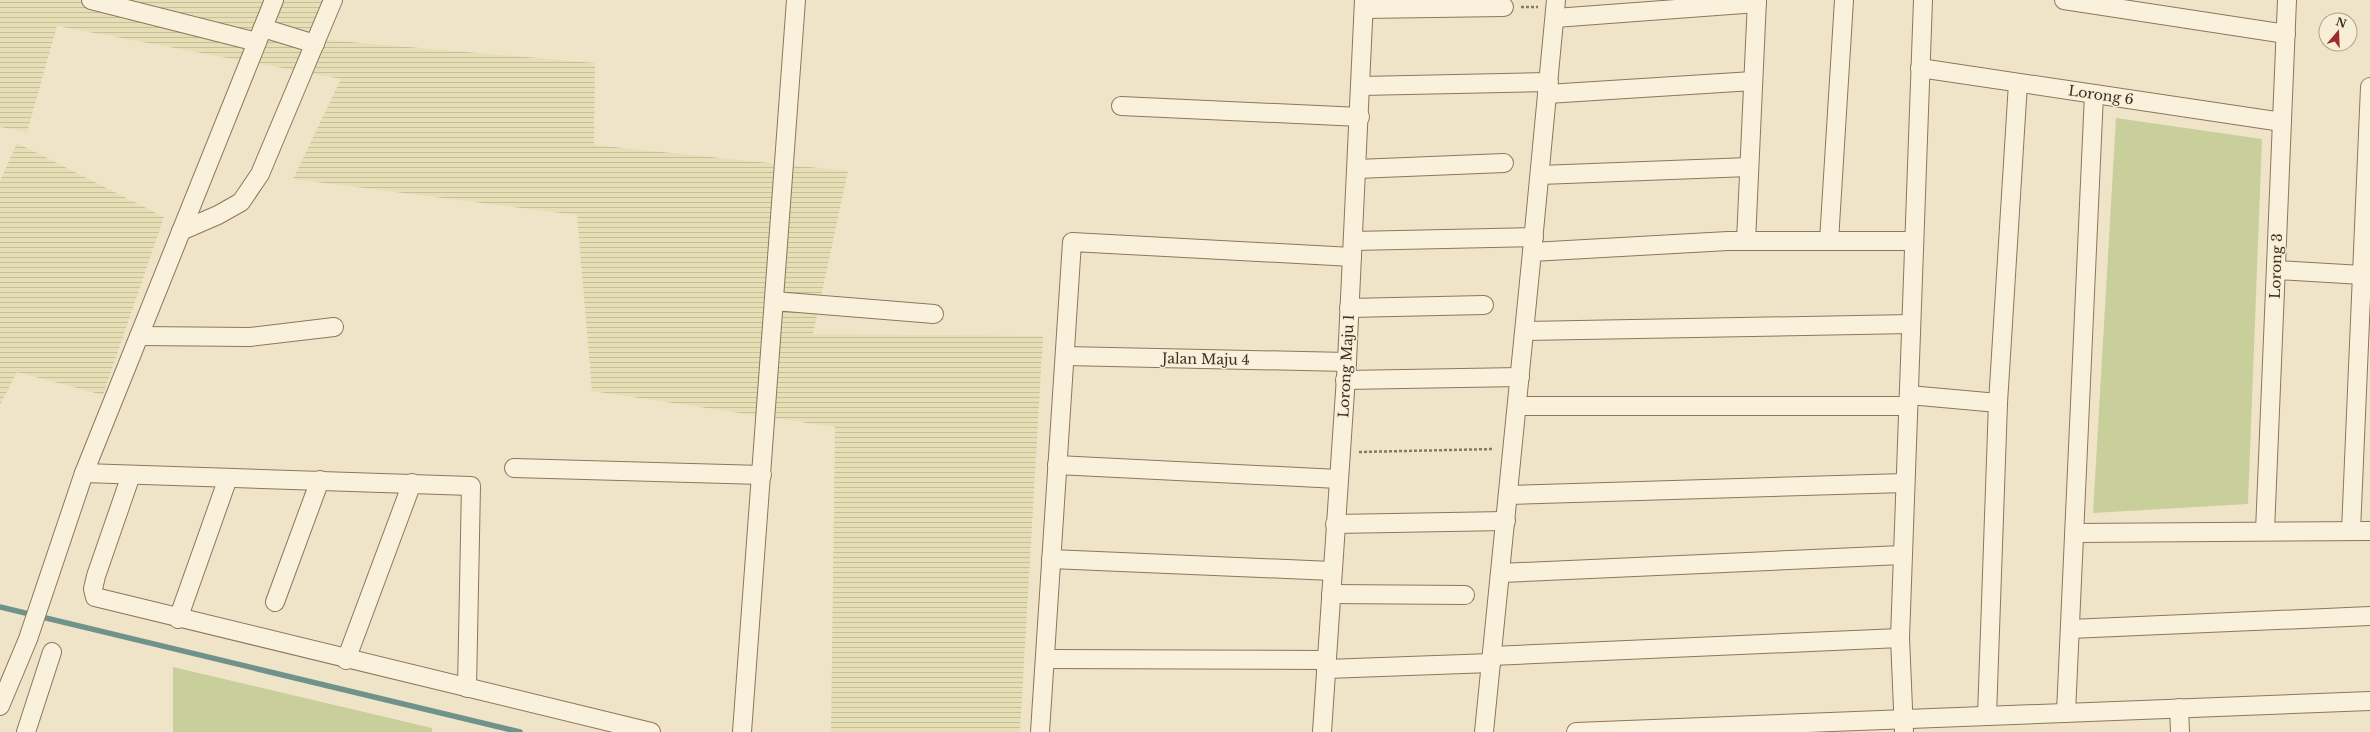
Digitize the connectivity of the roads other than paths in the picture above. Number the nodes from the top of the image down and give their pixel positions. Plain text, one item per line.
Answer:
1 (90, 0) edge
2 (274, 0) edge
3 (333, 0) edge
4 (796, 0) edge
5 (1844, 0) edge
6 (1923, 0) edge
7 (2064, 0) edge
8 (2287, 0) edge
9 (1757, 2) edge
10 (1364, 5) edge
11 (1504, 7) road end
12 (1556, 8) edge
13 (2286, 34) junction
14 (260, 35) junction
15 (315, 44) junction
16 (1920, 68) junction
17 (1753, 81) junction
18 (2018, 82) junction
19 (1361, 86) junction
20 (2370, 87) edge
21 (1548, 88) junction
22 (2094, 94) junction
23 (1121, 106) dead end
24 (1360, 116) junction
25 (2282, 122) junction
26 (1504, 163) dead end
27 (1749, 167) junction
28 (1357, 169) junction
29 (1540, 175) junction
30 (181, 231) junction
31 (1746, 241) junction
32 (1829, 241) junction
33 (1914, 241) junction
34 (1533, 244) junction
35 (1352, 249) junction
36 (2276, 270) junction
37 (2365, 270) edge
38 (774, 301) junction
39 (1484, 305) dead end
40 (1349, 308) junction
41 (934, 314) dead end
42 (1911, 324) junction
43 (334, 327) dead end
44 (1525, 331) junction
45 (139, 336) junction
46 (1065, 356) junction
47 (1347, 362) junction
48 (1520, 377) junction
49 (1345, 380) junction
50 (1908, 401) junction
51 (1998, 403) junction
52 (1517, 406) junction
53 (1057, 465) junction
54 (514, 468) dead end
55 (84, 473) junction
56 (131, 475) junction
57 (762, 475) junction
58 (228, 478) junction
59 (1338, 479) junction
60 (320, 480) junction
61 (412, 483) junction
62 (1905, 483) junction
63 (1508, 495) junction
64 (1506, 521) junction
65 (1335, 524) junction
66 (2370, 530) edge
67 (2265, 531) junction
68 (2351, 531) junction
69 (2074, 533) junction
70 (1902, 555) junction
71 (1051, 559) junction
72 (1332, 571) junction
73 (1501, 573) junction
74 (1331, 594) junction
75 (1465, 595) dead end
76 (274, 602) dead end
77 (2370, 616) edge
78 (178, 619) junction
79 (2070, 629) junction
80 (1900, 638) junction
81 (52, 652) dead end
82 (1045, 659) junction
83 (1492, 659) junction
84 (346, 660) junction
85 (1326, 664) junction
86 (467, 688) junction
87 (2370, 701) edge
88 (0, 706) edge
89 (2179, 708) junction
90 (2066, 713) junction
91 (1987, 716) junction
92 (1905, 726) edge
93 (1822, 728) edge
94 (1727, 729) edge
95 (26, 732) edge
96 (652, 732) edge
97 (742, 732) edge
98 (1040, 732) edge
99 (1322, 732) edge
100 (1484, 732) edge
101 (1576, 732) edge
102 (2180, 732) edge

1 - 14 street
2 - 14 street
3 - 15 street
4 - 38 street
5 - 32 street
6 - 16 street
7 - 13 street
8 - 13 street, Lorong 3
9 - 12 street
9 - 17 street
10 - 11 street
10 - 19 street, Lorong Maju 1
12 - 21 street
13 - 25 street, Lorong 3
14 - 15 street
14 - 30 street
15 - 30 street
16 - 18 street, Lorong 6
16 - 33 street
17 - 21 street
17 - 27 street
18 - 22 street, Lorong 6
18 - 51 street
19 - 21 street
19 - 24 street, Lorong Maju 1
20 - 37 street
21 - 29 street
22 - 25 street, Lorong 6
22 - 69 street
23 - 24 street
24 - 28 street, Lorong Maju 1
25 - 36 street, Lorong 3
26 - 28 street
27 - 29 street
27 - 31 street
28 - 35 street, Lorong Maju 1
29 - 34 street
30 - 45 street
31 - 32 street
31 - 34 street
32 - 33 street
33 - 42 street
34 - 35 street
34 - 44 street
35 - 40 street, Lorong Maju 1
35 - 46 street
36 - 37 street
36 - 67 street, Lorong 3
37 - 68 street
38 - 41 street
38 - 57 street
39 - 40 street
40 - 47 street, Lorong Maju 1
42 - 44 street
42 - 50 street
43 - 45 street
44 - 48 street
45 - 55 street
46 - 47 street, Jalan Maju 4
46 - 53 street
47 - 49 street, Lorong Maju 1
48 - 49 street
48 - 52 street
49 - 59 street, Lorong Maju 1
50 - 51 street
50 - 52 street
50 - 62 street
51 - 91 street
52 - 63 street
53 - 59 street
53 - 71 street
54 - 57 street
55 - 56 street
55 - 88 street
56 - 58 street
56 - 78 street
57 - 97 street
58 - 60 street
58 - 78 street
59 - 65 street, Lorong Maju 1
60 - 61 street
60 - 76 street
61 - 84 street
61 - 86 street
62 - 63 street
62 - 70 street
63 - 64 street
64 - 65 street
64 - 73 street
65 - 72 street, Lorong Maju 1
66 - 68 street
67 - 68 street
67 - 69 street
69 - 79 street
70 - 73 street
70 - 80 street
71 - 72 street
71 - 82 street
72 - 74 street, Lorong Maju 1
73 - 83 street
74 - 75 street
74 - 85 street, Lorong Maju 1
77 - 79 street
78 - 84 street
79 - 90 street
80 - 83 street
80 - 92 street
81 - 95 street
82 - 85 street
82 - 98 street
83 - 85 street
83 - 100 street
84 - 86 street
85 - 99 street, Lorong Maju 1
86 - 96 street
87 - 89 street
89 - 90 street
89 - 102 street
90 - 91 street
91 - 92 street
92 - 93 street
93 - 94 street
94 - 101 street

